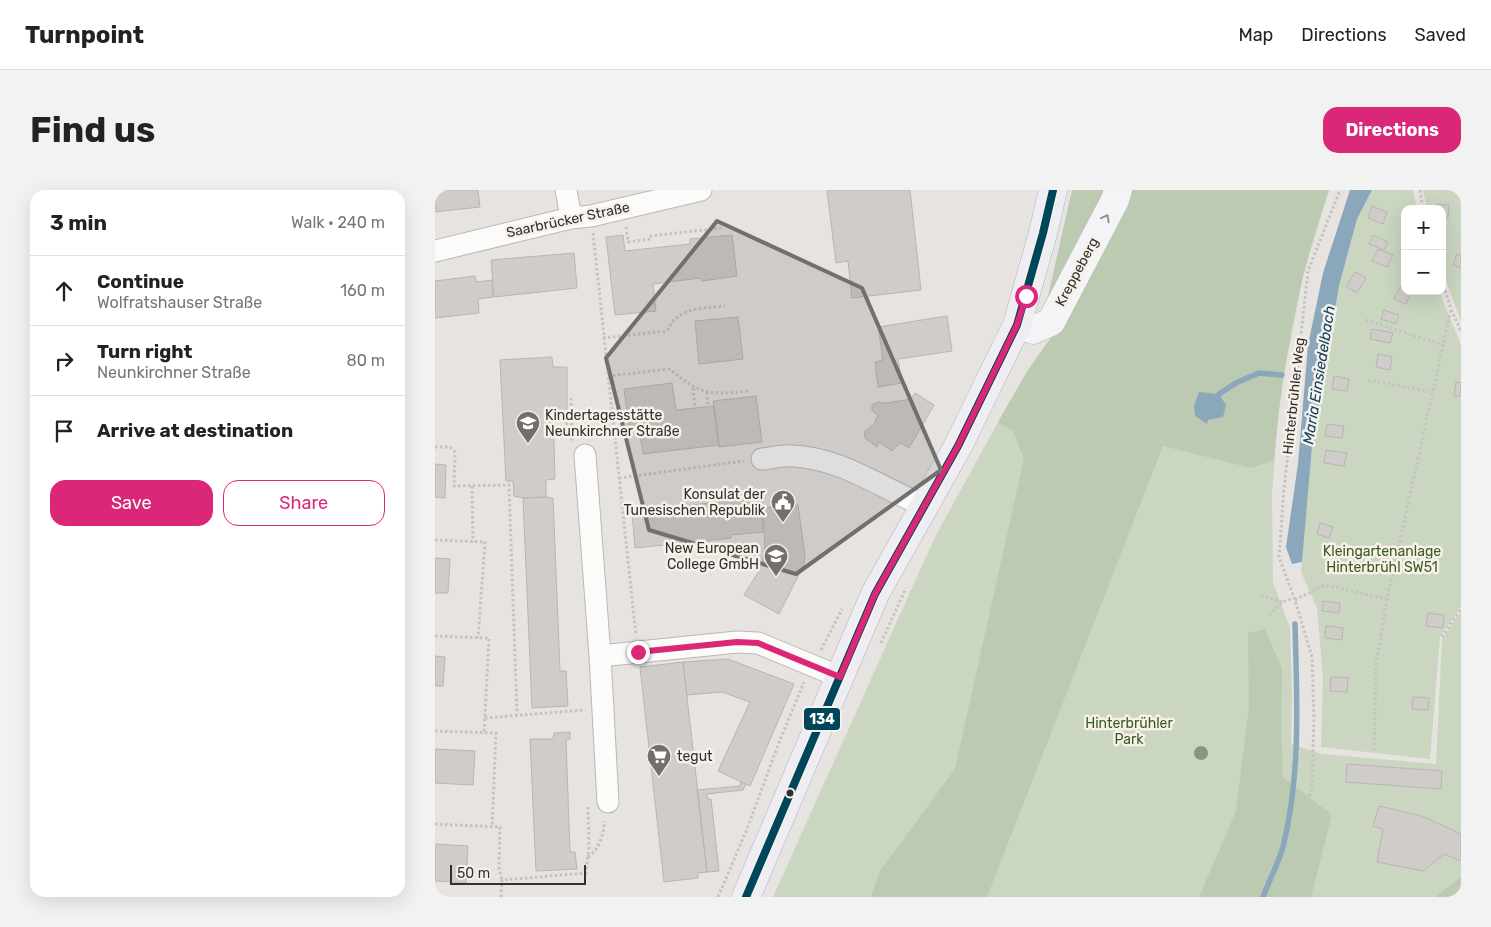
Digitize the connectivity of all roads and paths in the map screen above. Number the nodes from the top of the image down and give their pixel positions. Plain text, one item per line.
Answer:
1 (566, 190) edge
2 (701, 190) edge
3 (1053, 190) edge
4 (1119, 190) edge
5 (1264, 190) edge
6 (1340, 190) edge
7 (1420, 190) edge
8 (1422, 205) edge
9 (624, 209) junction
10 (581, 217) junction
11 (721, 228) dead end
12 (435, 251) edge
13 (1446, 293) edge
14 (725, 306) dead end
15 (1451, 309) junction
16 (1367, 320) dead end
17 (1017, 325) junction
18 (1461, 332) edge
19 (603, 338) junction
20 (1443, 345) junction
21 (608, 376) junction
22 (1368, 380) dead end
23 (693, 387) junction
24 (749, 391) dead end
25 (707, 392) junction
26 (1432, 392) junction
27 (571, 398) dead end
28 (708, 407) dead end
29 (695, 408) dead end
30 (613, 433) junction
31 (572, 436) junction
32 (435, 447) edge
33 (579, 450) joint
34 (762, 459) joint
35 (619, 478) junction
36 (472, 486) junction
37 (925, 506) junction
38 (435, 540) edge
39 (473, 542) junction
40 (1261, 595) dead end
41 (1294, 599) junction
42 (1387, 599) junction
43 (1283, 602) junction
44 (1461, 609) edge
45 (1269, 615) dead end
46 (435, 636) edge
47 (1442, 637) dead end
48 (478, 638) junction
49 (638, 652) junction
50 (600, 656) junction
51 (840, 677) junction
52 (590, 706) junction
53 (517, 715) junction
54 (485, 718) junction
55 (435, 731) edge
56 (484, 733) junction
57 (1374, 750) dead end
58 (588, 798) dead end
59 (608, 802) joint
60 (435, 824) edge
61 (492, 827) junction
62 (588, 857) junction
63 (502, 880) junction
64 (723, 882) dead end
65 (501, 897) edge
66 (718, 897) edge
67 (746, 897) edge
68 (962, 897) edge
69 (1280, 897) edge

1 - 10 street
2 - 9 street, Saarbrücker Straße
3 - 17 main road
17 -> 4 street, Kreppeberg
5 - 68 path
6 - 41 path, Hinterbrühler Weg
7 - 8 path
9 - 10 street, Saarbrücker Straße
9 - 11 path
10 - 12 street, Saarbrücker Straße
10 - 19 path
13 - 15 path
14 - 19 path
15 - 18 path
15 - 20 path
16 - 20 path
17 - 37 main road
19 - 21 path
20 - 26 path
21 - 23 path
21 - 30 path
22 - 26 path
23 - 25 path
23 - 29 path
24 - 25 path
25 - 28 path
26 - 42 path
27 - 31 path
30 - 31 path
30 - 35 path
31 - 33 path
32 - 36 path
33 - 50 street
34 - 35 path
34 - 37 street
35 - 49 path
36 - 39 path
36 - 53 path
37 - 51 main road
38 - 39 path
39 - 48 path
40 - 43 path
41 - 42 path
41 - 43 path
41 - 69 path, Hinterbrühler Weg
42 - 57 path
43 - 45 path
44 - 47 path
46 - 48 path
48 - 54 path
49 - 50 street
49 - 51 street
50 - 52 street
51 - 67 main road
52 - 53 path
52 - 59 street
53 - 54 path
54 - 56 path
55 - 56 path
56 - 61 path
58 - 62 path
59 - 62 path
60 - 61 path
61 - 63 path
62 - 63 path
63 - 65 path
64 - 66 path

